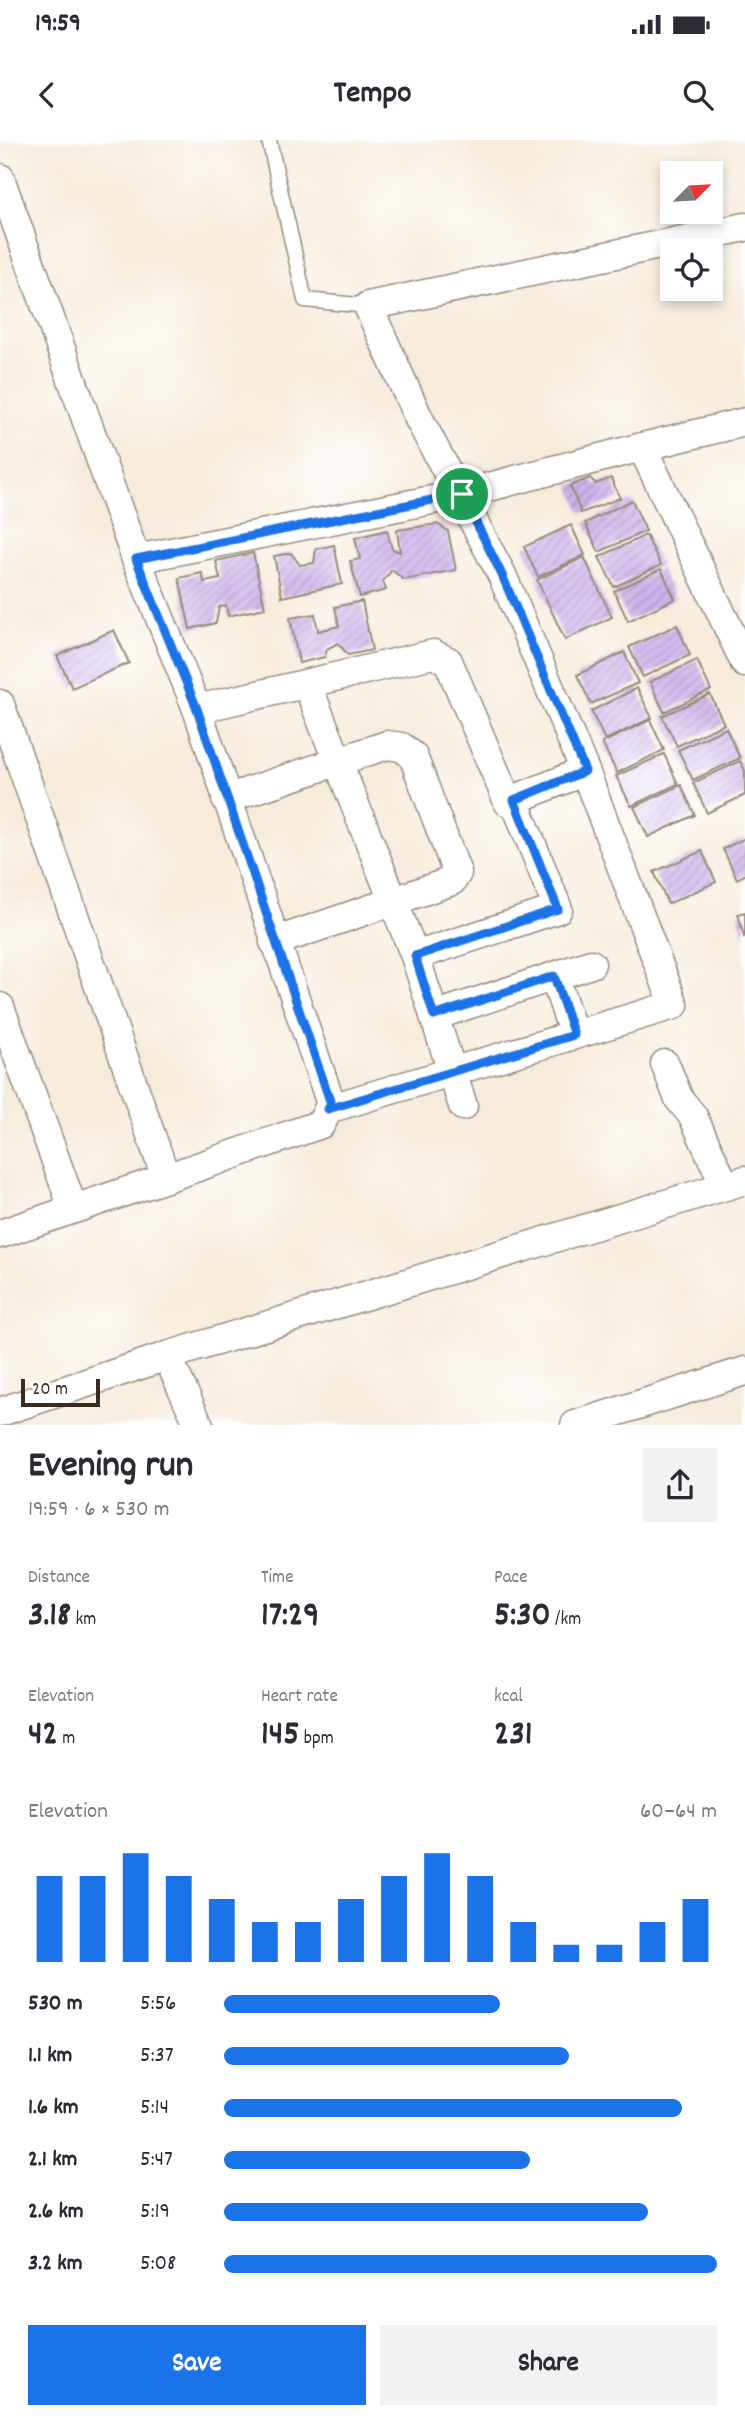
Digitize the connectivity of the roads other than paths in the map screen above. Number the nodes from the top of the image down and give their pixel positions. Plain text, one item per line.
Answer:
1 (268, 140) edge
2 (0, 178) edge
3 (745, 228) edge
4 (368, 306) junction
5 (745, 422) edge
6 (642, 447) junction
7 (462, 494) junction
8 (136, 559) junction
9 (738, 631) edge
10 (745, 663) edge
11 (307, 684) junction
12 (0, 704) edge
13 (197, 709) junction
14 (340, 762) junction
15 (585, 771) junction
16 (226, 799) junction
17 (514, 800) junction
18 (393, 901) junction
19 (274, 942) junction
20 (415, 956) junction
21 (591, 964) dead end
22 (554, 976) junction
23 (0, 1007) edge
24 (434, 1016) junction
25 (574, 1035) junction
26 (665, 1064) dead end
27 (452, 1072) junction
28 (463, 1106) dead end
29 (328, 1109) junction
30 (166, 1178) junction
31 (735, 1183) edge
32 (73, 1208) junction
33 (0, 1234) edge
34 (167, 1356) junction
35 (745, 1371) edge
36 (0, 1412) edge
37 (199, 1425) edge
38 (575, 1425) edge

1 - 4 lane
2 - 8 street
3 - 4 street
4 - 7 street
5 - 6 street
6 - 7 street
6 - 9 street
7 - 8 street
7 - 15 street
8 - 13 street
9 - 10 street
11 - 13 street
11 - 14 street
11 - 17 street
12 - 30 street
13 - 16 street
14 - 16 street
14 - 18 street
14 - 18 street
15 - 17 street
15 - 25 street
16 - 19 street
17 - 20 street
18 - 19 street
18 - 20 street
19 - 29 street
20 - 24 street
21 - 22 street
22 - 24 street
22 - 25 street
23 - 32 street
24 - 27 street
25 - 27 street
26 - 31 street
27 - 28 street
27 - 29 street
29 - 30 street
30 - 32 street
31 - 34 street
32 - 33 street
34 - 36 street
34 - 37 street
35 - 38 street

